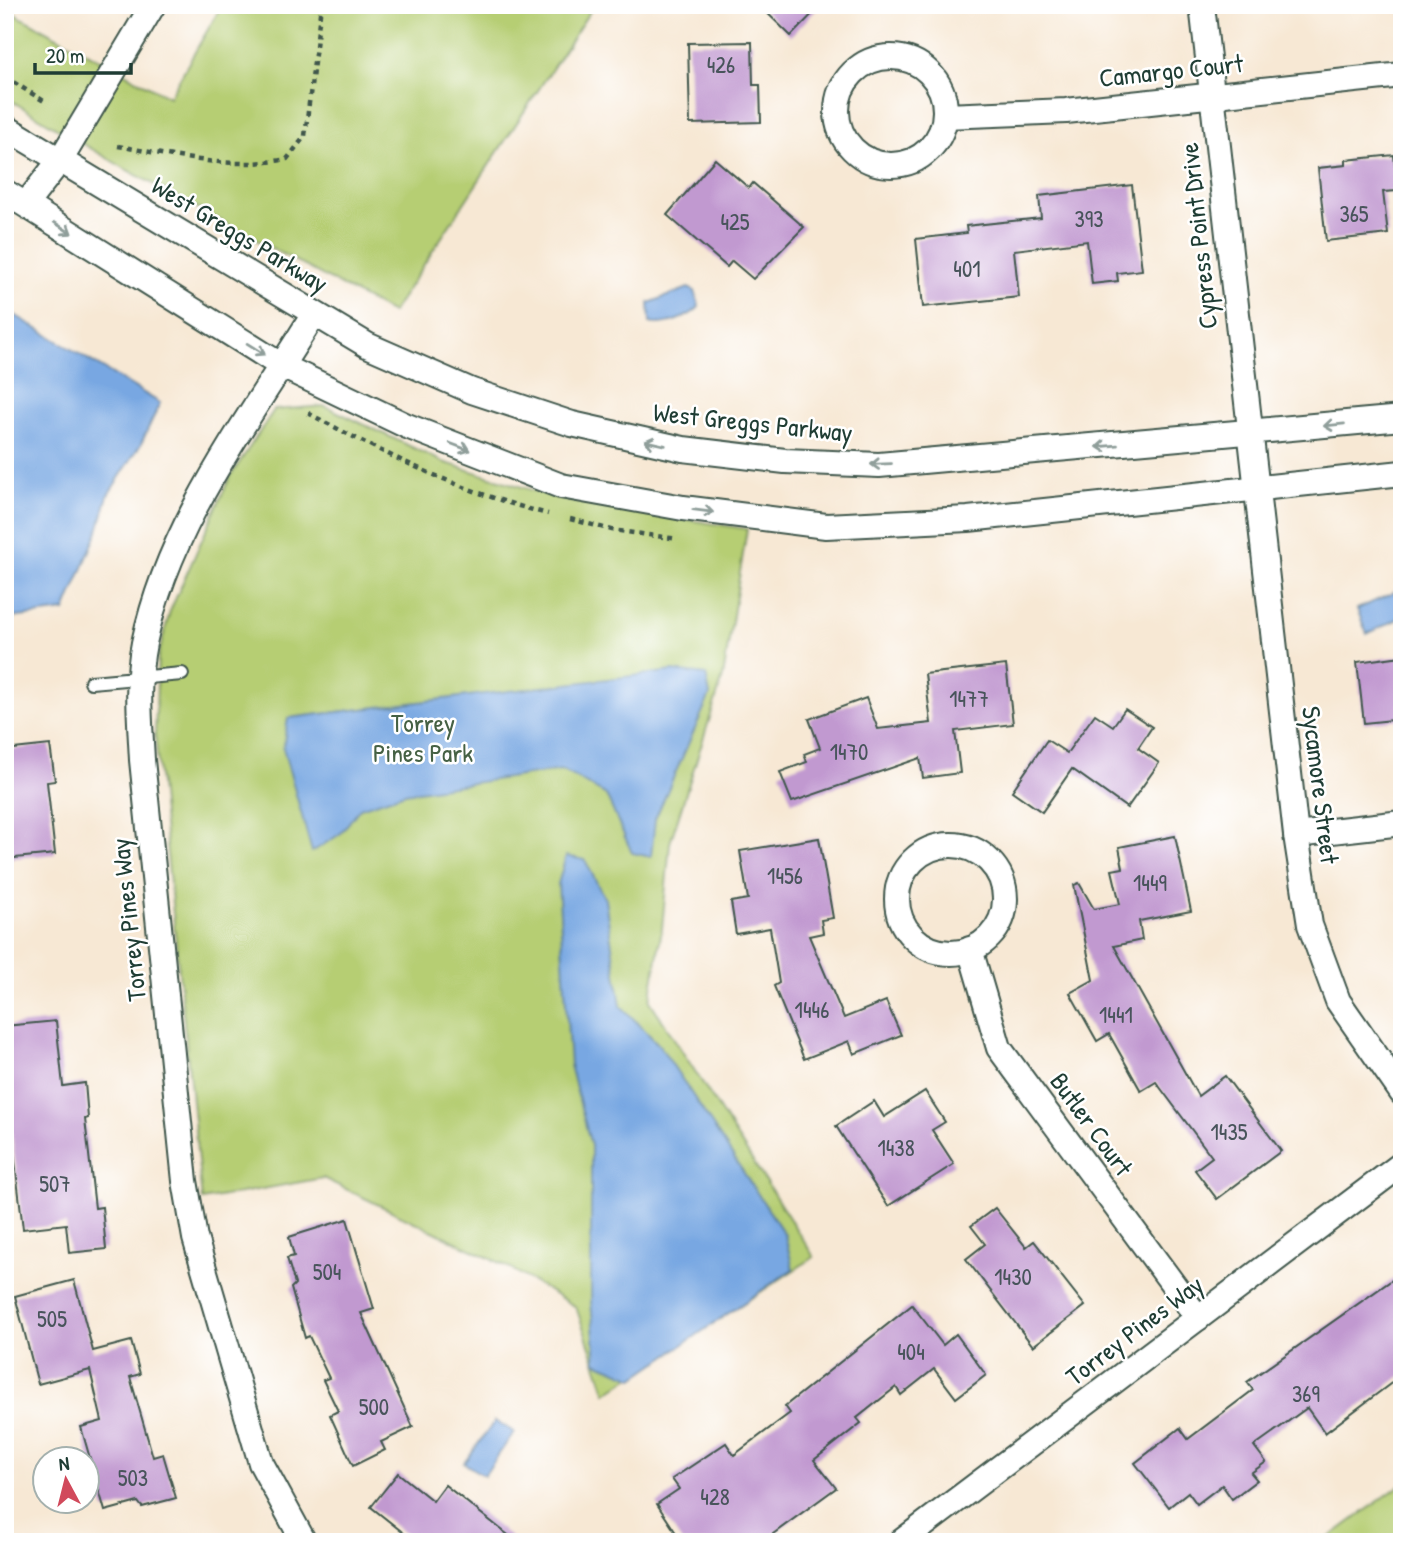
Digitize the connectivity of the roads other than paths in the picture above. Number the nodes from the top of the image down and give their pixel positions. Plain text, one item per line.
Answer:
1 (153, 5) edge
2 (1202, 5) edge
3 (1402, 75) edge
4 (1213, 96) junction
5 (945, 116) junction
6 (5, 127) edge
7 (61, 159) junction
8 (16, 198) edge
9 (314, 314) junction
10 (282, 366) junction
11 (1402, 418) edge
12 (1250, 434) junction
13 (1253, 460) joint
14 (1402, 473) edge
15 (1256, 490) junction
16 (183, 674) dead end
17 (139, 680) junction
18 (91, 682) dead end
19 (1402, 823) edge
20 (1296, 835) junction
21 (970, 949) junction
22 (1402, 1093) edge
23 (1402, 1164) edge
24 (1198, 1318) junction
25 (304, 1542) edge
26 (901, 1542) edge

1 - 7 street
2 - 4 street, Cypress Point Drive
3 - 4 street, Camargo Court
4 - 5 street, Camargo Court
4 - 12 street, Cypress Point Drive
5 - 5 street
6 - 7 street, West Greggs Parkway
7 - 8 street
7 - 9 street, West Greggs Parkway
8 -> 10 street
9 - 10 street, Torrey Pines Way
12 -> 9 street, West Greggs Parkway
10 -> 15 street
10 - 17 street, Torrey Pines Way
11 -> 12 street, West Greggs Parkway
12 - 13 street, Cypress Point Drive
13 - 15 street, Sycamore Street
14 - 15 street
15 - 20 street, Sycamore Street
16 - 17 lane
17 - 18 lane
17 - 25 street, Torrey Pines Way
19 - 20 street
20 - 22 street, Sycamore Street
21 - 21 street
21 - 24 street, Butler Court
23 - 24 street, Torrey Pines Way
24 - 26 street, Torrey Pines Way

